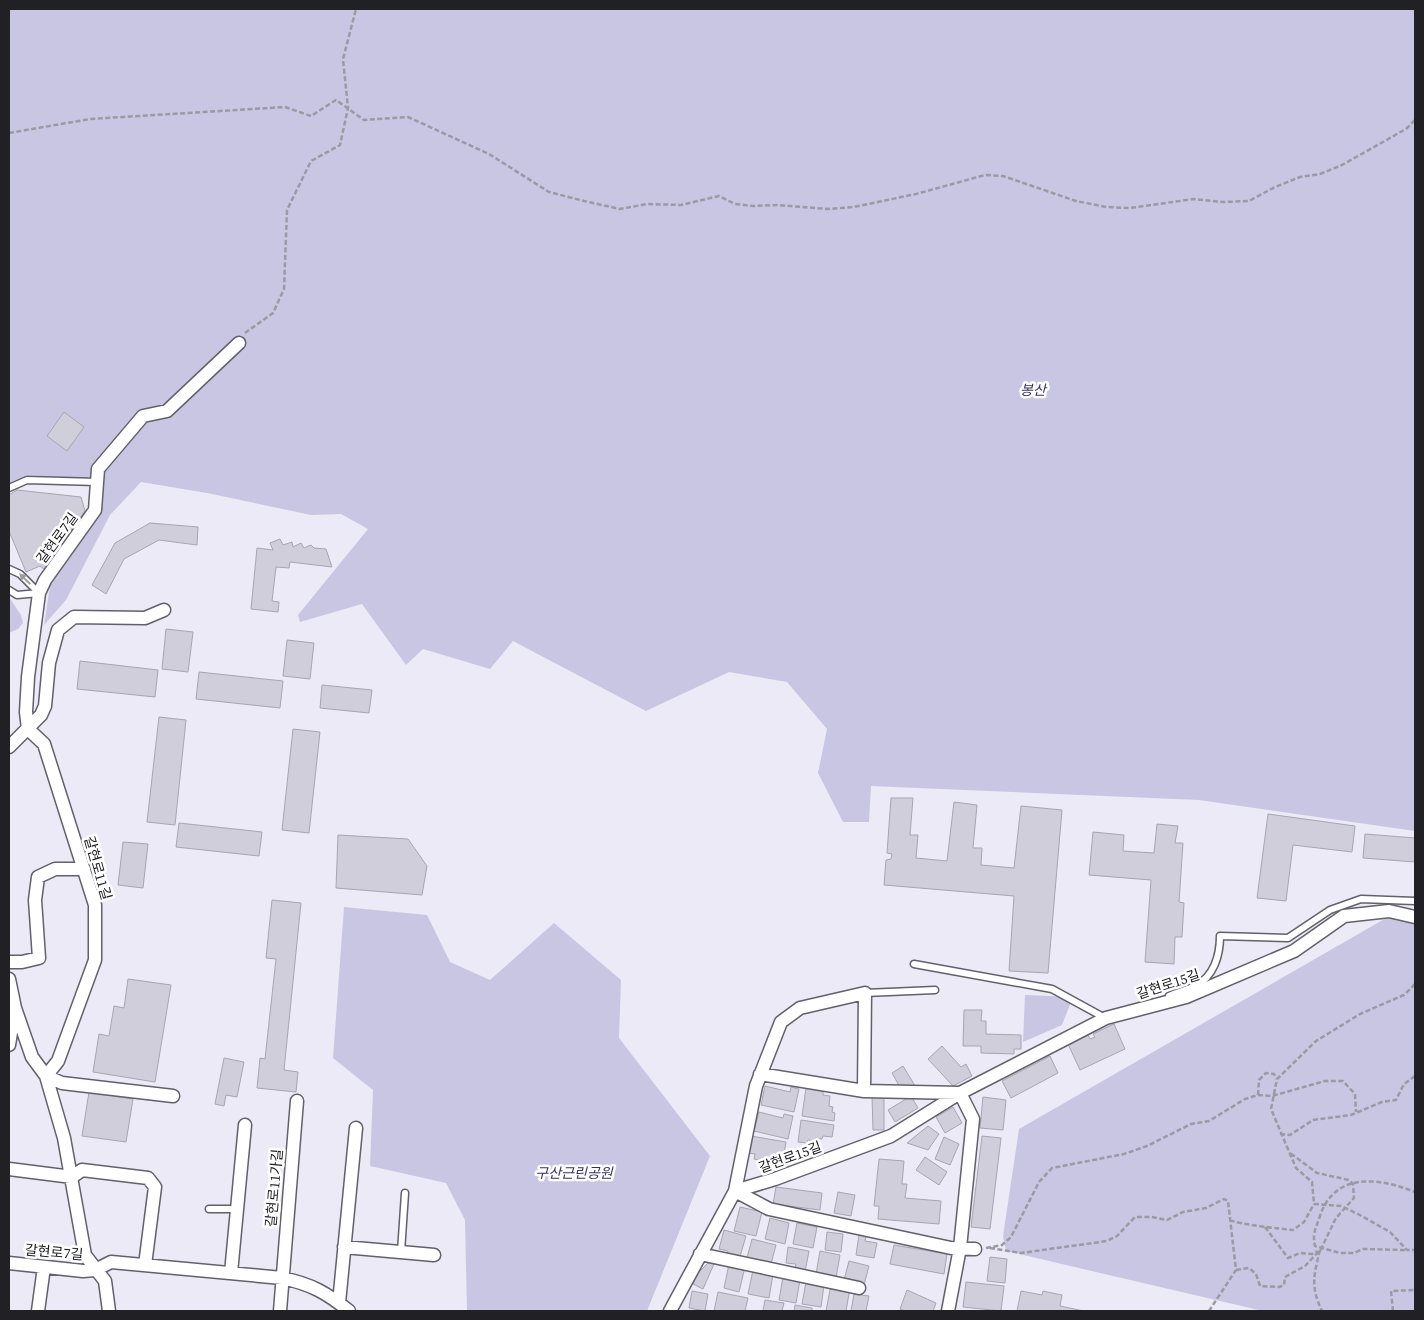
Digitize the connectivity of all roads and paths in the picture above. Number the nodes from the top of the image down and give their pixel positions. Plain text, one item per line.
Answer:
1 (356, 9) edge
2 (348, 108) junction
3 (1415, 120) edge
4 (9, 133) edge
5 (238, 343) joint
6 (97, 482) junction
7 (9, 488) edge
8 (9, 569) edge
9 (9, 590) edge
10 (39, 593) junction
11 (164, 610) dead end
12 (28, 729) junction
13 (9, 748) edge
14 (84, 868) junction
15 (1415, 902) edge
16 (1415, 917) edge
17 (9, 962) edge
18 (914, 964) dead end
19 (9, 979) edge
20 (1415, 984) edge
21 (935, 990) dead end
22 (865, 993) junction
23 (1154, 1006) junction
24 (15, 1008) junction
25 (1106, 1018) junction
26 (9, 1045) edge
27 (760, 1074) junction
28 (46, 1076) junction
29 (1415, 1076) edge
30 (1277, 1079) junction
31 (864, 1091) junction
32 (960, 1093) junction
33 (1258, 1095) junction
34 (173, 1096) dead end
35 (1272, 1096) junction
36 (297, 1101) dead end
37 (1356, 1112) junction
38 (245, 1125) dead end
39 (356, 1128) dead end
40 (1280, 1134) junction
41 (1290, 1152) junction
42 (9, 1170) edge
43 (72, 1177) junction
44 (1353, 1184) junction
45 (735, 1191) junction
46 (1415, 1192) edge
47 (405, 1193) dead end
48 (1314, 1204) junction
49 (1324, 1205) junction
50 (1346, 1208) junction
51 (209, 1209) dead end
52 (237, 1209) junction
53 (1230, 1220) junction
54 (1257, 1224) junction
55 (344, 1247) junction
56 (988, 1247) junction
57 (960, 1248) junction
58 (975, 1249) joint
59 (1321, 1249) junction
60 (1407, 1250) junction
61 (1415, 1250) edge
62 (401, 1252) junction
63 (700, 1254) junction
64 (434, 1255) dead end
65 (9, 1263) edge
66 (145, 1265) junction
67 (44, 1267) junction
68 (96, 1270) junction
69 (1236, 1270) junction
70 (231, 1273) junction
71 (282, 1278) junction
72 (859, 1288) dead end
73 (1415, 1290) edge
74 (346, 1309) edge
75 (38, 1311) edge
76 (109, 1311) edge
77 (280, 1311) edge
78 (672, 1311) edge
79 (948, 1311) edge
80 (1209, 1311) edge
81 (1322, 1311) edge
82 (1393, 1311) edge

1 - 2 path
2 - 3 path
2 - 4 path
2 - 5 path
5 - 6 street, 갈현로7길
6 - 7 lane
6 - 10 street, 갈현로7길
10 -> 8 lane
9 - 10 lane
10 - 12 street, 갈현로7길
11 - 12 street
12 - 13 street
12 - 14 street, 갈현로11길
14 - 17 street
14 - 28 street, 갈현로11길
15 - 23 lane
16 - 23 street, 갈현로15길
18 - 25 lane
19 - 24 street
20 - 30 path
21 - 22 lane
22 - 27 street, 갈현로15길
22 - 31 street
23 - 25 street, 갈현로15길
24 - 26 street
24 - 28 street
25 - 32 street, 갈현로15길
27 - 31 street
27 - 45 street, 갈현로15길
28 - 34 street
28 - 43 street
29 - 37 path
30 - 33 path
30 - 35 path
31 - 32 street
32 - 45 street, 갈현로15길
32 - 57 street
33 - 35 path
33 - 56 path
35 - 37 path
35 - 40 path
36 - 71 street, 갈현로11가길
37 - 40 path
38 - 52 street
39 - 55 street
40 - 41 path
41 - 44 path
41 - 48 path
42 - 43 street
43 - 66 street
43 - 68 street
44 - 46 path
44 - 49 path
44 - 50 path
45 - 57 street
45 - 63 street, 갈현로15길
47 - 62 lane
48 - 49 path
48 - 54 path
49 - 50 path
49 - 59 path
50 - 59 path
50 - 60 path
51 - 52 lane
52 - 70 street
53 - 54 path
53 - 56 path
53 - 69 path
54 - 59 path
55 - 62 street
55 - 74 street
56 - 58 path
57 - 58 street
57 - 79 street
59 - 60 path
59 - 69 path
59 - 81 path
60 - 61 path
62 - 64 street
63 - 72 street
63 - 78 street, 갈현로15길
65 - 67 street, 갈현로7길
66 - 68 street
66 - 70 street
67 - 68 street, 갈현로7길
67 - 75 street
68 - 76 street
69 - 80 path
70 - 71 street
71 - 74 street
71 - 77 street, 갈현로11가길
73 - 82 path

